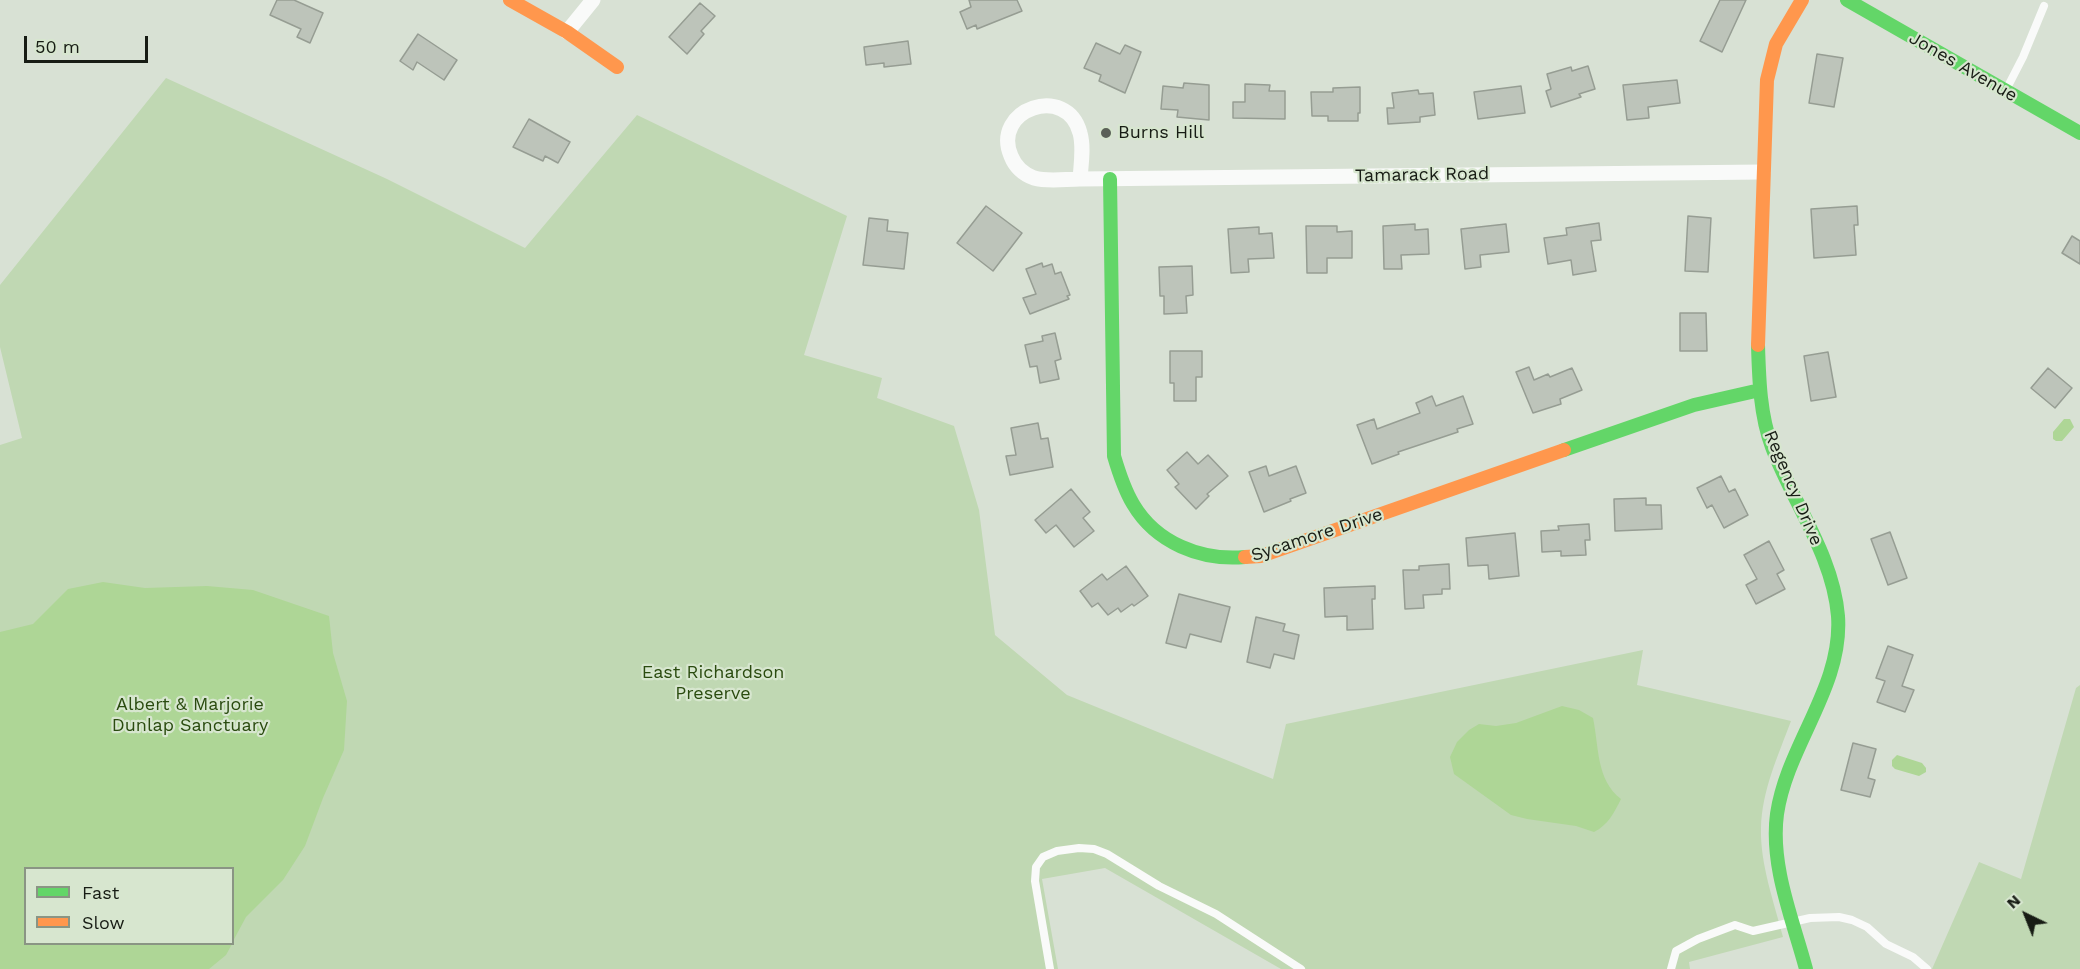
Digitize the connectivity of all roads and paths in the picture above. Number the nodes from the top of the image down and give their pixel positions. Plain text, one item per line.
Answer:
1 (510, 0) edge
2 (593, 0) edge
3 (1802, 0) edge
4 (1847, 0) edge
5 (2044, 6) dead end
6 (567, 32) junction
7 (617, 67) dead end
8 (2005, 91) junction
9 (2080, 134) edge
10 (1763, 172) junction
11 (1110, 178) junction
12 (1080, 179) junction
13 (1760, 390) junction
14 (1794, 922) junction
15 (1050, 969) edge
16 (1301, 969) edge
17 (1671, 969) edge
18 (1806, 969) edge
19 (1927, 969) edge

1 - 6 street
2 - 6 street
3 - 10 street, Regency Drive
4 - 8 street, Jones Avenue
5 - 8 lane
6 - 7 street
8 - 9 street, Jones Avenue
10 - 11 street, Tamarack Road
10 - 13 street, Regency Drive
11 - 12 street, Tamarack Road
11 - 13 street, Sycamore Drive
12 - 12 street, Tamarack Road
13 - 14 street, Regency Drive
14 - 17 lane
14 - 18 street, Regency Drive
14 - 19 lane
15 - 16 lane

